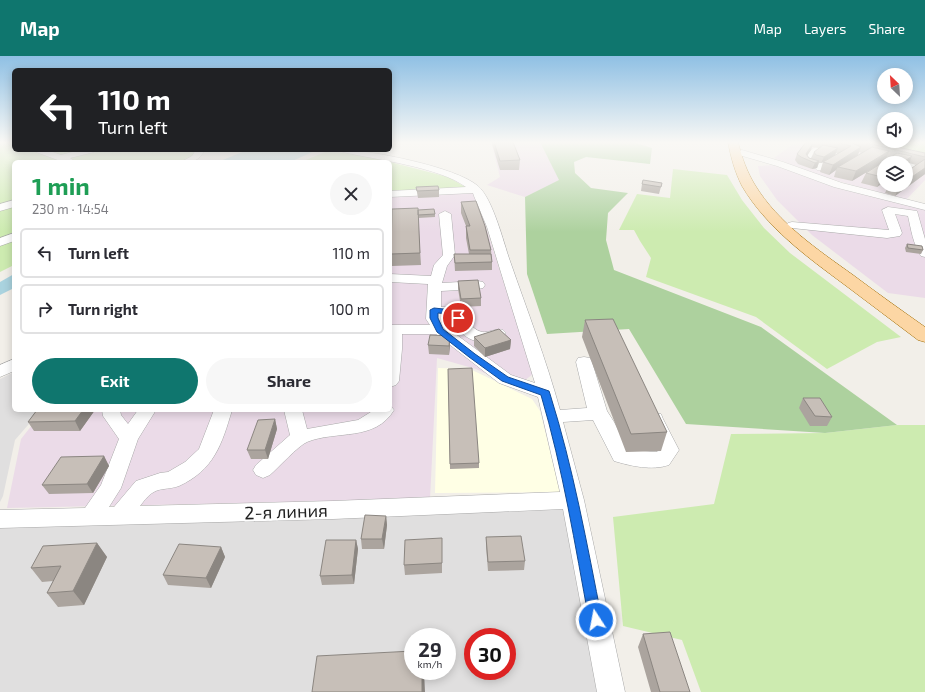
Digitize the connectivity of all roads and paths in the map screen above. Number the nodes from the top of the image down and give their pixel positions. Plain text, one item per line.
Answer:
1 (436, 172) edge
2 (741, 172) edge
3 (749, 172) edge
4 (809, 172) joint
5 (877, 189) edge
6 (475, 190) junction
7 (392, 194) edge
8 (12, 204) edge
9 (925, 207) edge
10 (0, 208) edge
11 (445, 214) dead end
12 (919, 215) edge
13 (792, 225) junction
14 (12, 238) edge
15 (0, 242) edge
16 (925, 253) edge
17 (392, 278) edge
18 (435, 283) junction
19 (478, 284) edge
20 (434, 310) junction
21 (925, 327) edge
22 (392, 330) edge
23 (440, 330) junction
24 (498, 333) edge
25 (925, 336) edge
26 (584, 362) dead end
27 (12, 365) edge
28 (392, 365) edge
29 (0, 372) edge
30 (545, 394) junction
31 (646, 402) edge
32 (111, 412) edge
33 (146, 412) edge
34 (222, 412) edge
35 (294, 412) edge
36 (383, 412) edge
37 (598, 413) junction
38 (552, 417) junction
39 (300, 437) junction
40 (130, 438) junction
41 (263, 470) dead end
42 (573, 500) junction
43 (119, 516) junction
44 (91, 517) junction
45 (0, 520) edge
46 (611, 692) edge

1 - 6 street
2 - 25 main road
3 - 13 main road
4 - 5 street
4 - 9 street
6 - 7 street
6 - 30 street
8 - 10 street
11 - 18 street
12 - 13 street
12 - 16 street
13 - 21 main road
14 - 15 street
17 - 18 street
18 - 19 street
18 - 20 street
20 - 23 street
20 - 24 street
22 - 23 street
22 - 28 street
23 - 30 street
26 - 37 street
27 - 29 street
30 - 38 street
31 - 37 street
32 - 40 street
33 - 40 street
34 - 43 street
35 - 39 street
36 - 39 street
37 - 38 street
38 - 42 street
39 - 41 street
40 - 44 street
42 - 43 street, 2-я линия
42 - 46 street
43 - 44 street, 2-я линия
44 - 45 street, 2-я линия

